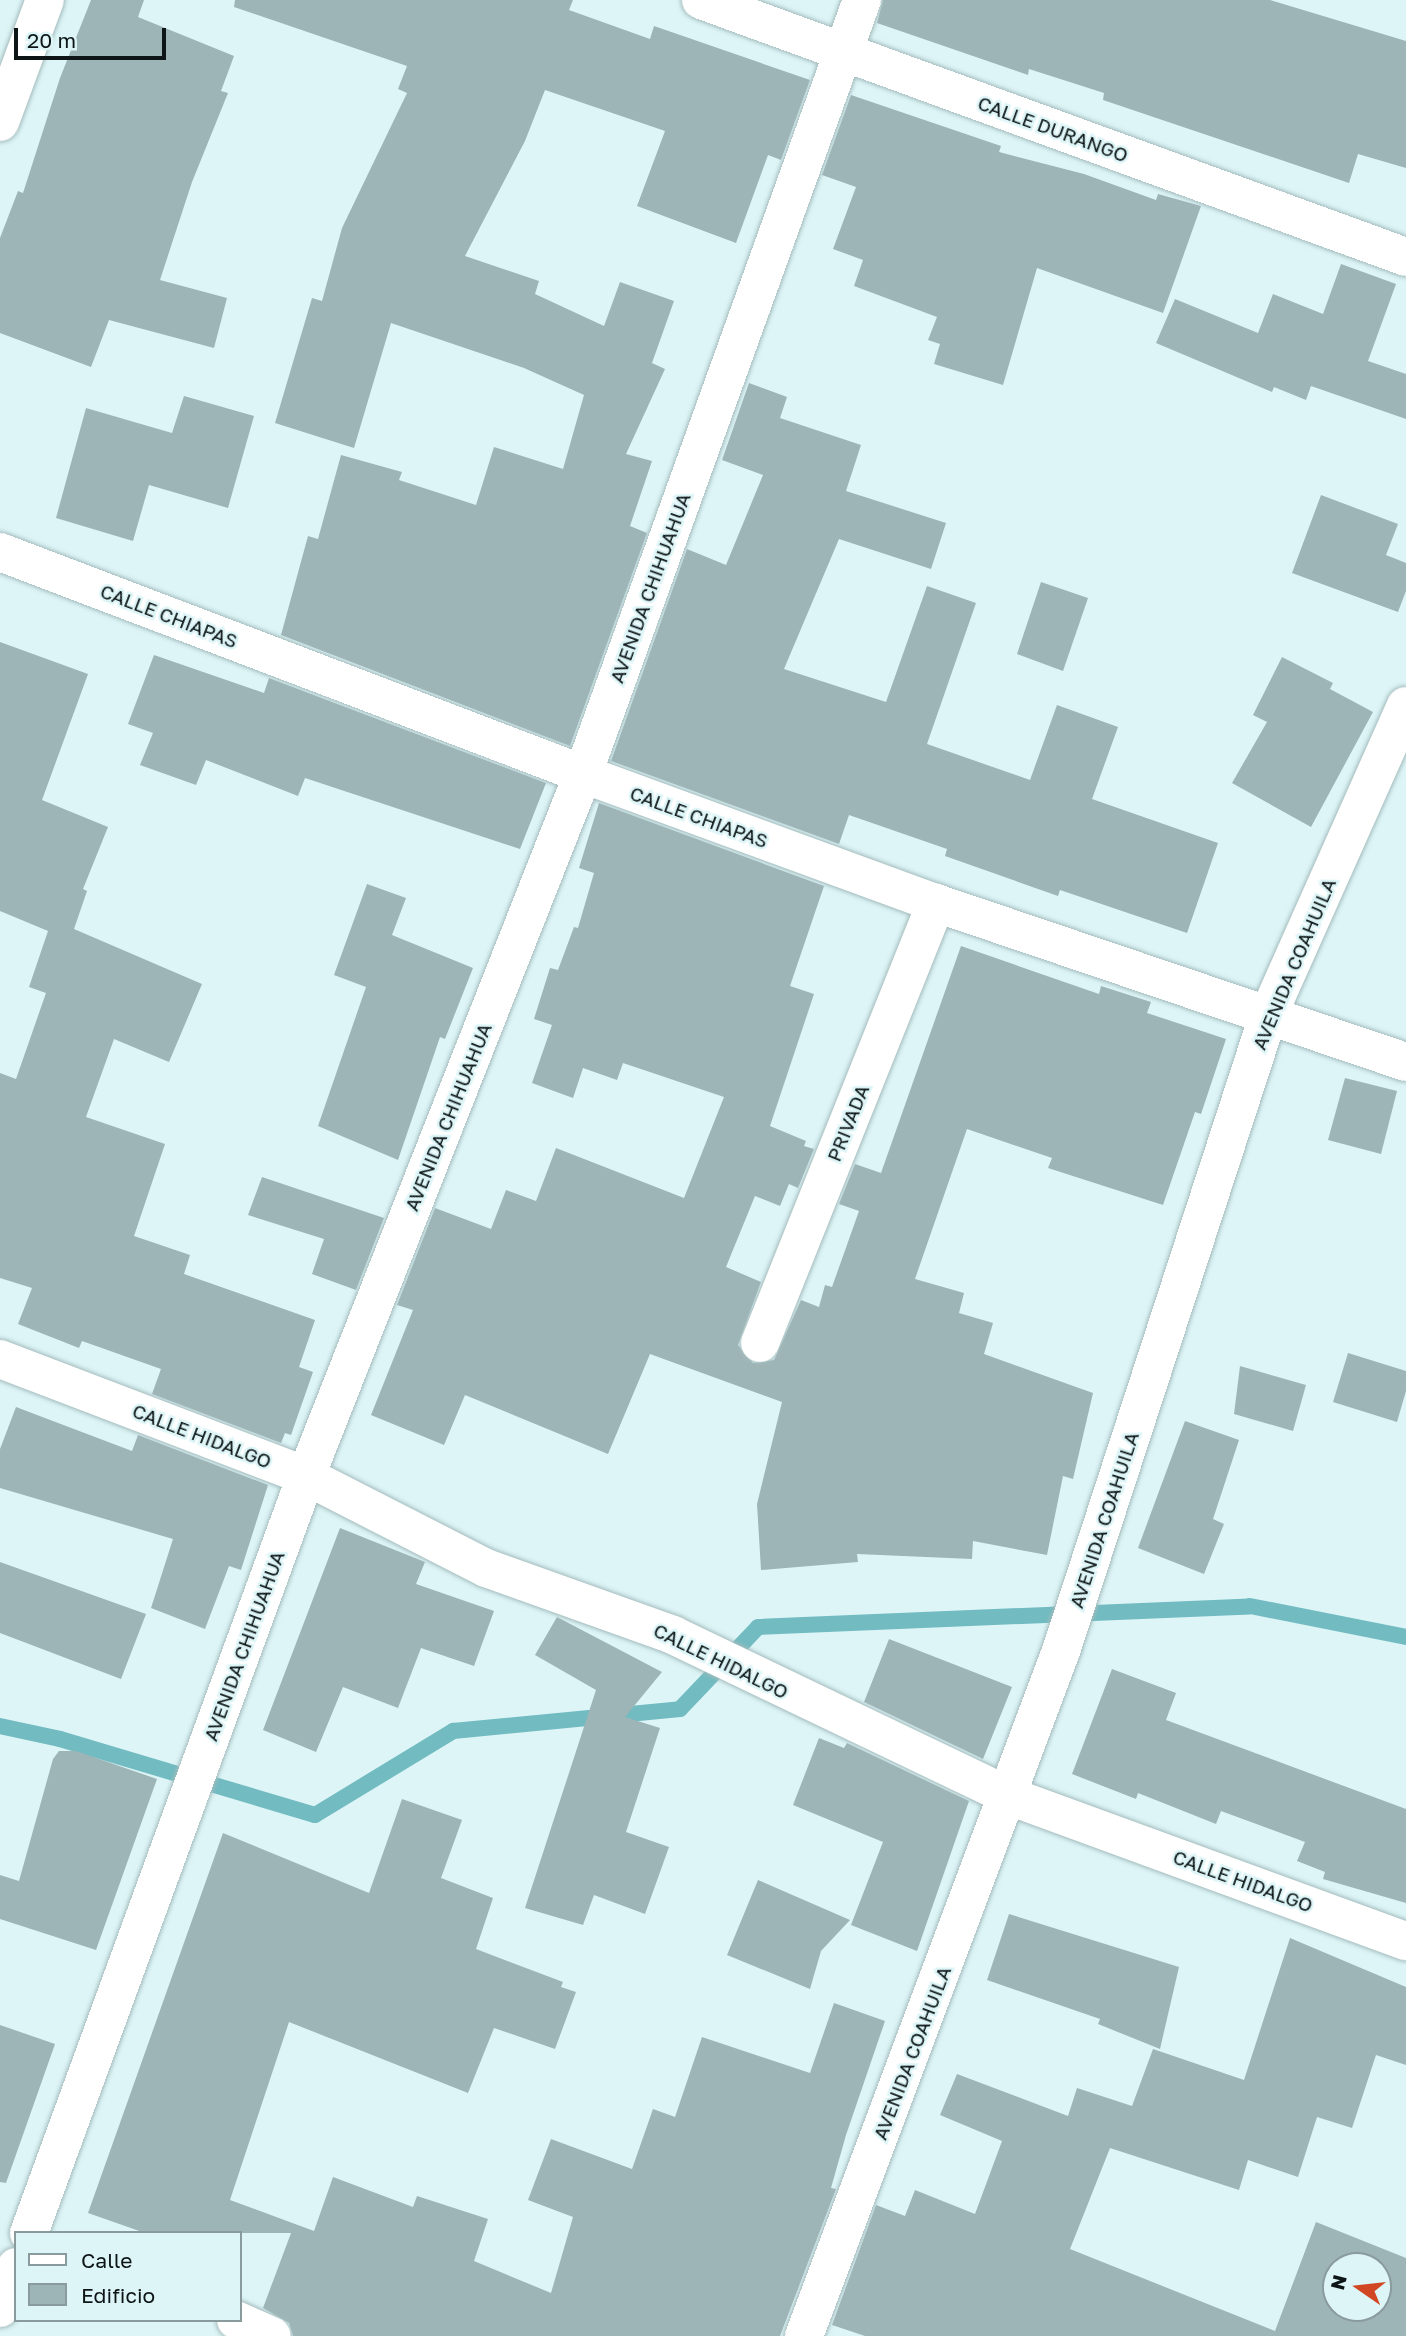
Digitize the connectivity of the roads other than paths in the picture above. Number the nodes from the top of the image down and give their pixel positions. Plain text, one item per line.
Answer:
1 (45, 0) edge
2 (701, 0) edge
3 (862, 0) edge
4 (844, 53) junction
5 (0, 122) edge
6 (1406, 257) edge
7 (0, 552) edge
8 (1406, 706) edge
9 (583, 774) junction
10 (936, 902) junction
11 (1269, 1013) junction
12 (1406, 1062) edge
13 (760, 1343) dead end
14 (0, 1359) edge
15 (306, 1476) junction
16 (1009, 1796) junction
17 (1406, 1941) edge
18 (23, 2229) edge
19 (14, 2272) edge
20 (0, 2308) edge
21 (240, 2322) edge
22 (272, 2336) edge
23 (804, 2336) edge

1 - 5 street
2 - 4 street, CALLE DURANGO
3 - 4 street, AVENIDA CHIHUAHUA
4 - 6 street, CALLE DURANGO
4 - 9 street, AVENIDA CHIHUAHUA
7 - 9 street, CALLE CHIAPAS
8 - 11 street, AVENIDA COAHUILA
9 - 10 street, CALLE CHIAPAS
9 - 15 street, AVENIDA CHIHUAHUA
10 - 11 street, CALLE CHIAPAS
10 - 13 street, PRIVADA
11 - 12 street, CALLE CHIAPAS
11 - 16 street, AVENIDA COAHUILA
14 - 15 street, CALLE HIDALGO
15 - 16 street, CALLE HIDALGO
15 - 18 street, AVENIDA CHIHUAHUA
16 - 17 street, CALLE HIDALGO
16 - 23 street, AVENIDA COAHUILA
19 - 20 street
21 - 22 street

